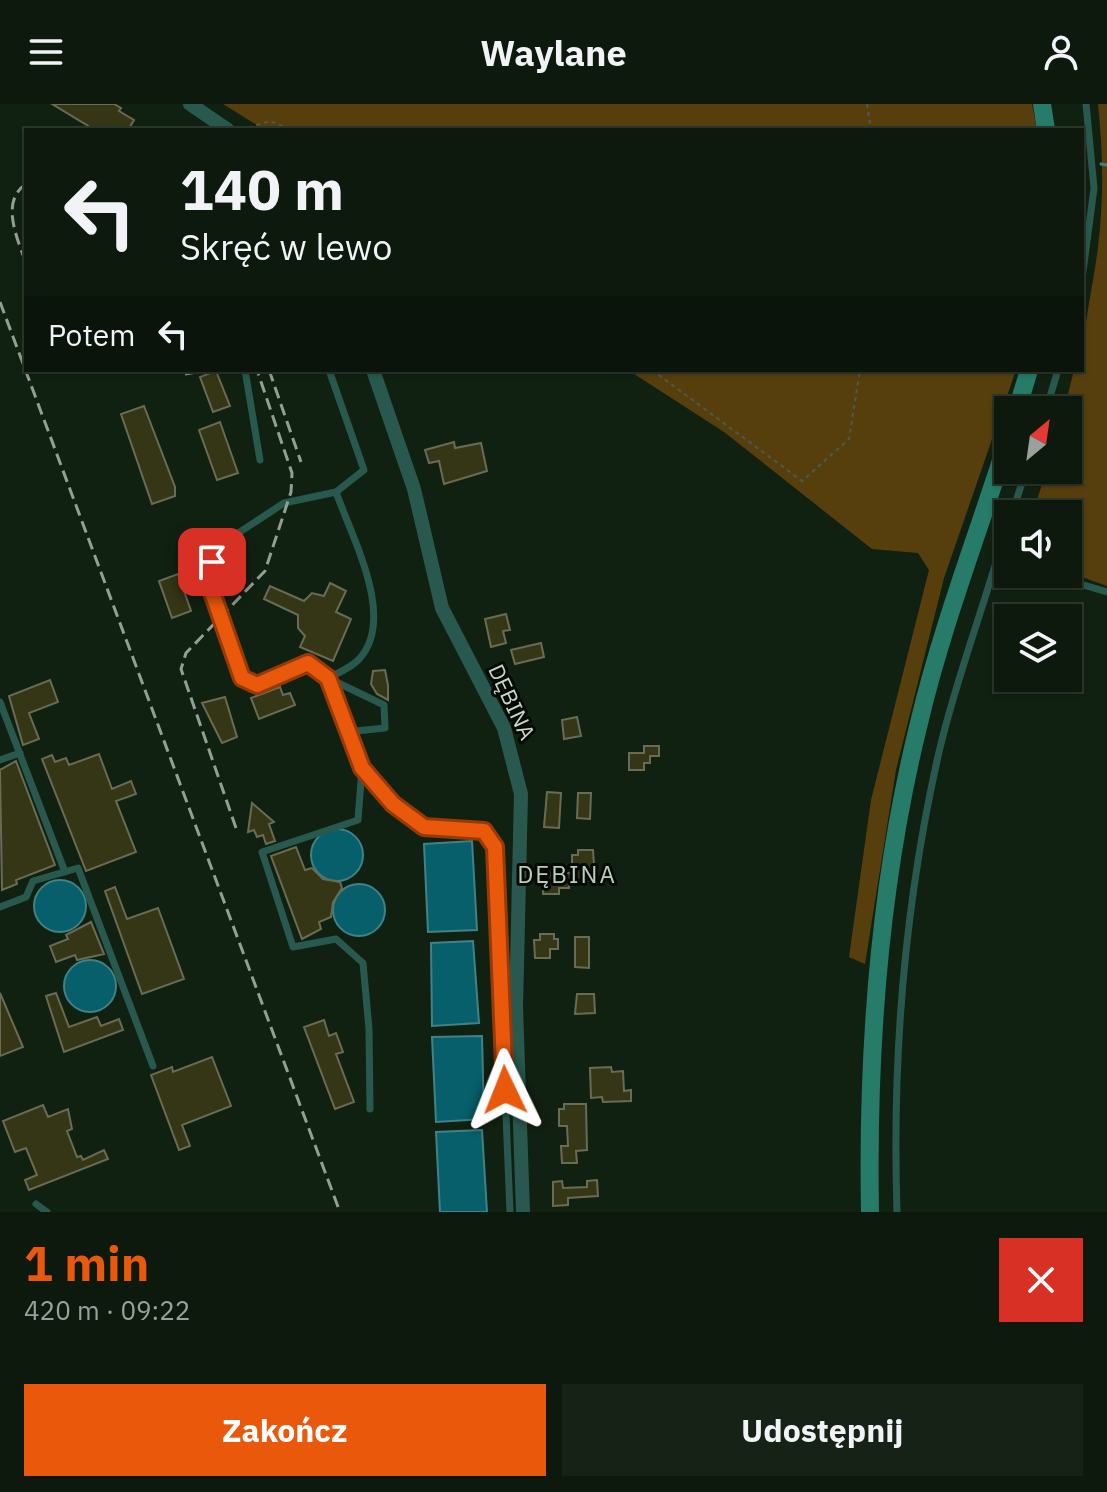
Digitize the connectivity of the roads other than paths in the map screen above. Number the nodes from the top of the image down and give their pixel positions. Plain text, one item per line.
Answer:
1 (190, 104) edge
2 (1042, 104) edge
3 (1086, 104) edge
4 (225, 128) edge
5 (1046, 128) edge
6 (1084, 264) edge
7 (245, 372) edge
8 (330, 372) edge
9 (374, 372) edge
10 (1028, 372) edge
11 (1057, 372) edge
12 (1021, 396) edge
13 (1050, 396) edge
14 (260, 460) dead end
15 (994, 481) edge
16 (336, 492) junction
17 (994, 569) edge
18 (1082, 585) edge
19 (1107, 592) edge
20 (328, 678) junction
21 (0, 702) edge
22 (346, 732) junction
23 (20, 753) junction
24 (0, 760) edge
25 (362, 768) junction
26 (65, 872) junction
27 (0, 907) edge
28 (153, 1066) dead end
29 (370, 1109) dead end
30 (36, 1204) dead end
31 (47, 1212) edge
32 (510, 1212) edge
33 (523, 1212) edge
34 (870, 1212) edge
35 (897, 1212) edge

1 - 4 street
2 - 5 main road
3 - 6 lane
7 - 14 lane
8 - 16 lane
9 - 33 street, DĘBINA
10 - 12 main road
11 - 13 lane
15 - 34 main road
16 - 20 lane
16 - 20 lane
17 - 35 lane
18 - 19 lane
20 - 22 lane
20 - 22 lane
21 - 23 lane
22 - 25 lane
23 - 24 lane
23 - 26 lane
25 - 29 lane
25 - 32 lane
26 - 27 lane
26 - 28 lane
30 - 31 lane

